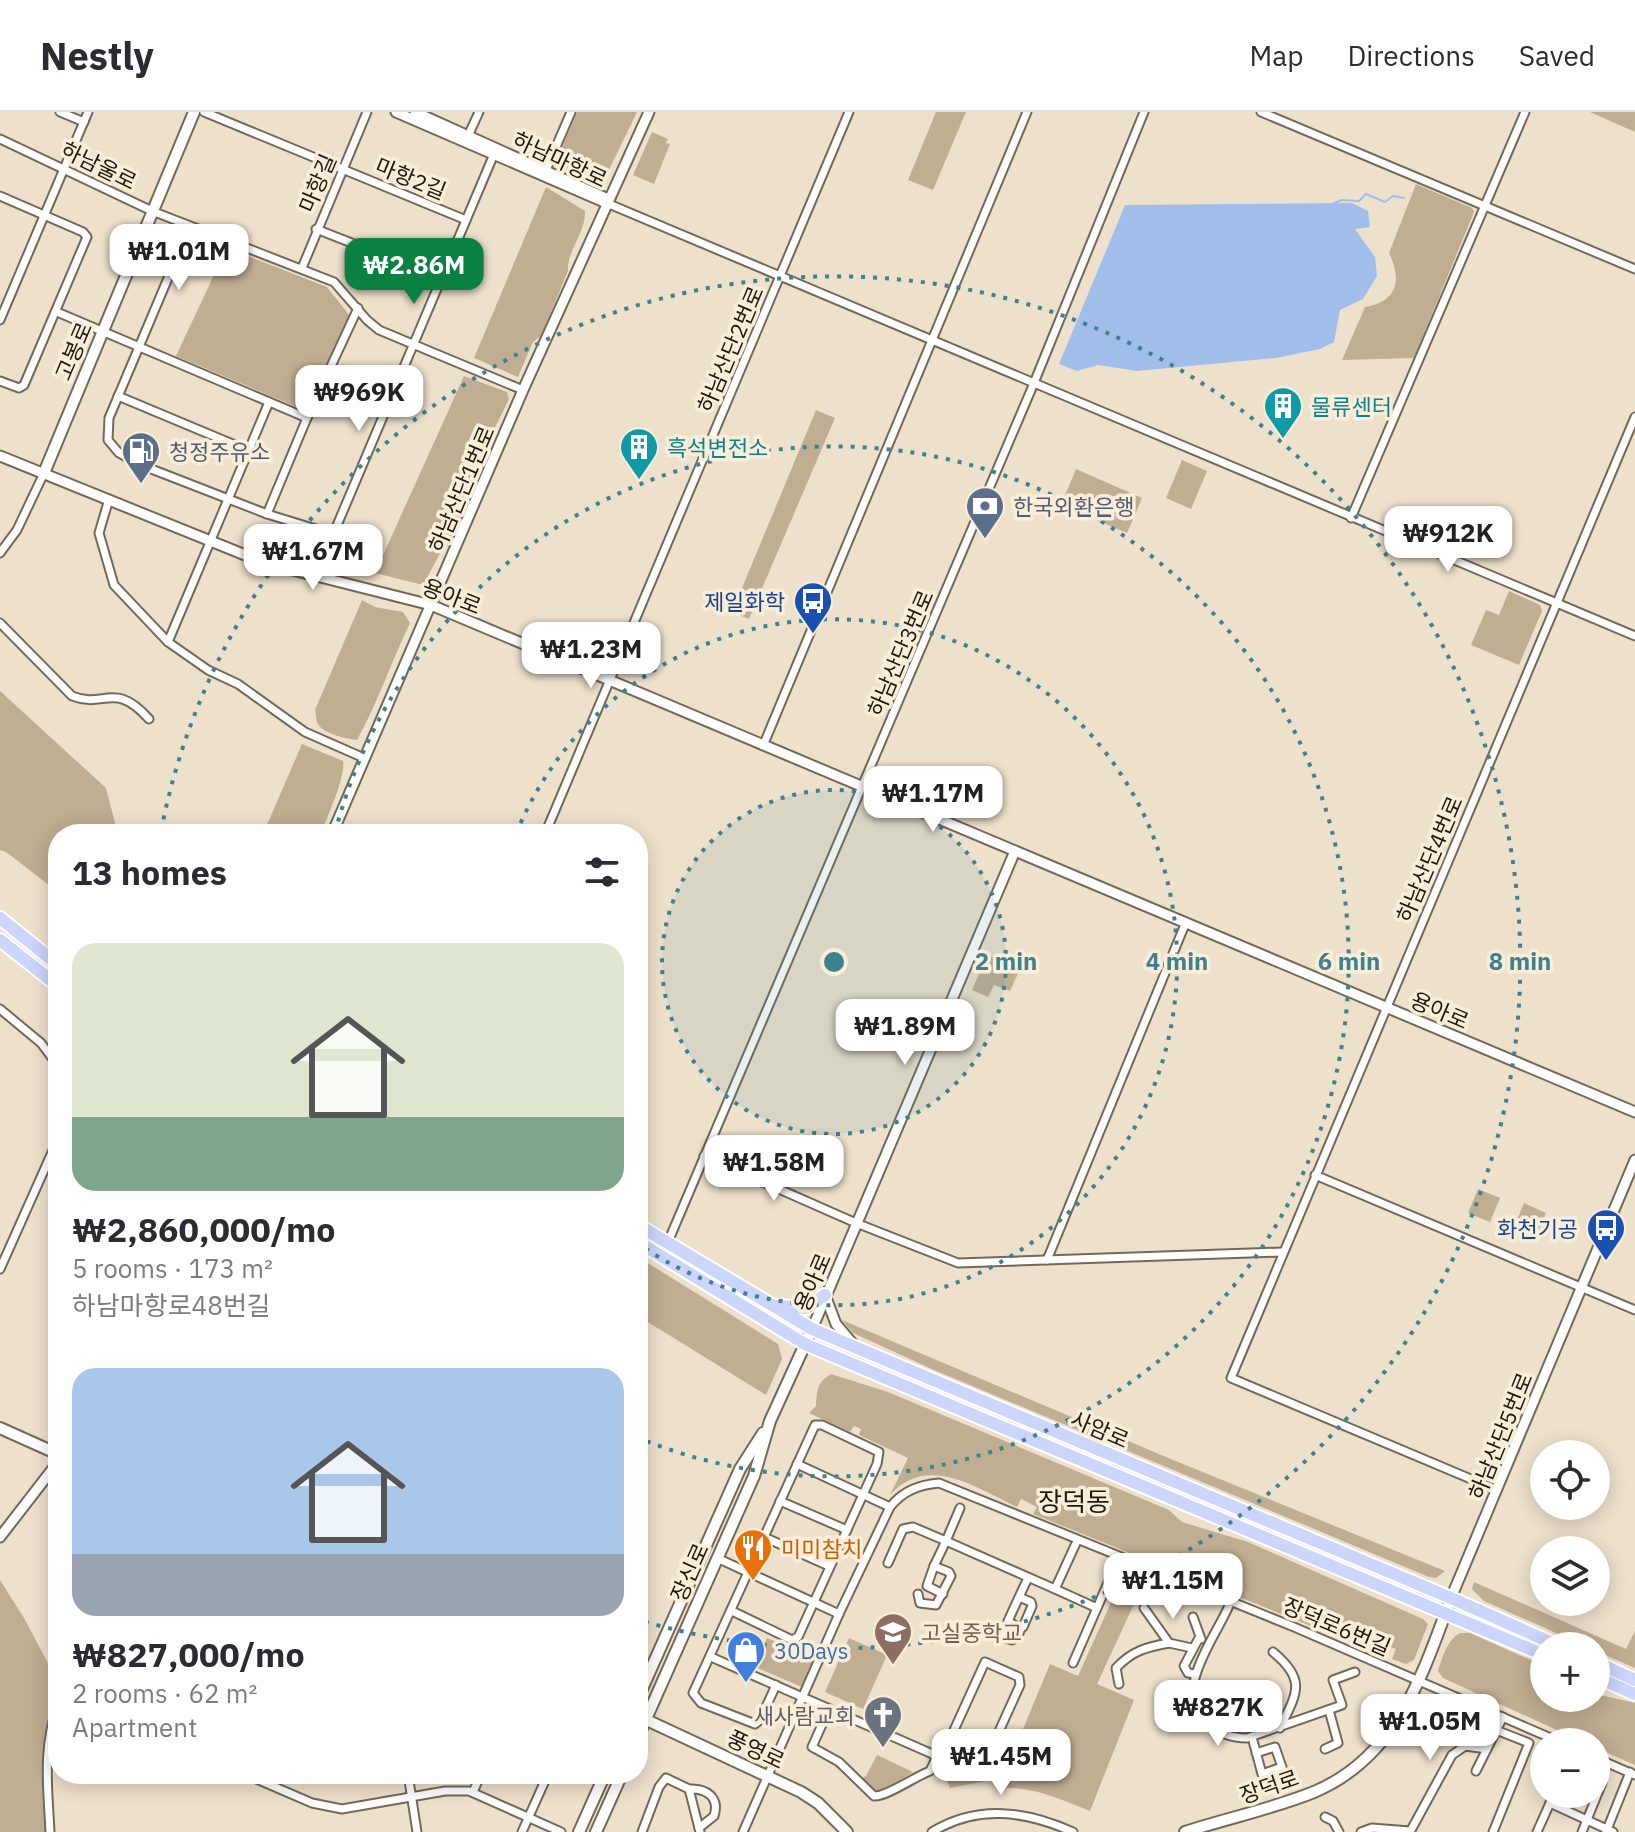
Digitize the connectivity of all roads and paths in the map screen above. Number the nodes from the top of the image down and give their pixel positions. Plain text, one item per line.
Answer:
1 (60, 112) edge
2 (88, 112) edge
3 (194, 112) edge
4 (204, 112) edge
5 (367, 112) edge
6 (396, 112) edge
7 (415, 112) edge
8 (479, 112) edge
9 (571, 112) edge
10 (649, 112) edge
11 (849, 112) edge
12 (1027, 112) edge
13 (1144, 112) edge
14 (1261, 112) edge
15 (1525, 112) edge
16 (84, 122) junction
17 (468, 136) junction
18 (0, 139) edge
19 (494, 154) junction
20 (66, 168) junction
21 (341, 169) junction
22 (546, 170) junction
23 (0, 196) edge
24 (609, 204) junction
25 (1485, 205) junction
26 (152, 211) junction
27 (45, 214) junction
28 (466, 220) junction
29 (190, 226) junction
30 (316, 229) junction
31 (302, 268) junction
32 (1635, 269) edge
33 (780, 276) junction
34 (441, 278) junction
35 (358, 308) junction
36 (57, 312) junction
37 (0, 320) edge
38 (103, 331) junction
39 (930, 339) junction
40 (414, 345) junction
41 (139, 347) junction
42 (0, 381) edge
43 (1034, 383) junction
44 (523, 390) junction
45 (118, 396) junction
46 (269, 402) junction
47 (1635, 417) edge
48 (307, 418) junction
49 (247, 450) junction
50 (0, 456) edge
51 (44, 473) junction
52 (227, 498) junction
53 (109, 499) junction
54 (267, 514) junction
55 (1351, 518) junction
56 (332, 534) junction
57 (209, 541) junction
58 (0, 553) edge
59 (316, 575) junction
60 (1557, 602) junction
61 (431, 605) junction
62 (0, 623) edge
63 (1635, 636) edge
64 (168, 642) junction
65 (610, 681) junction
66 (149, 719) dead end
67 (763, 746) junction
68 (364, 758) junction
69 (863, 787) junction
70 (336, 824) edge
71 (549, 824) edge
72 (1015, 851) junction
73 (0, 918) edge
74 (1186, 922) junction
75 (0, 940) edge
76 (48, 957) edge
77 (48, 978) edge
78 (1386, 1007) junction
79 (0, 1009) edge
80 (48, 1051) edge
81 (1635, 1112) edge
82 (704, 1156) junction
83 (1635, 1160) edge
84 (48, 1161) edge
85 (1315, 1175) junction
86 (856, 1223) junction
87 (648, 1231) edge
88 (668, 1242) junction
89 (648, 1248) edge
90 (1282, 1252) junction
91 (662, 1256) junction
92 (1047, 1260) junction
93 (0, 1269) edge
94 (1581, 1287) junction
95 (825, 1295) junction
96 (771, 1305) junction
97 (1635, 1310) edge
98 (812, 1329) junction
99 (805, 1344) junction
100 (861, 1351) junction
101 (770, 1421) junction
102 (0, 1428) edge
103 (48, 1450) edge
104 (797, 1464) junction
105 (48, 1475) edge
106 (1497, 1490) junction
107 (863, 1494) junction
108 (780, 1501) junction
109 (890, 1507) junction
110 (960, 1508) dead end
111 (847, 1530) junction
112 (0, 1537) edge
113 (764, 1537) junction
114 (946, 1541) junction
115 (1077, 1541) junction
116 (717, 1558) junction
117 (888, 1563) dead end
118 (829, 1566) junction
119 (934, 1566) junction
120 (1114, 1569) dead end
121 (749, 1572) junction
122 (1028, 1578) junction
123 (1055, 1589) junction
124 (918, 1594) dead end
125 (943, 1594) junction
126 (1019, 1597) junction
127 (1451, 1598) junction
128 (1231, 1601) junction
129 (813, 1604) junction
130 (1097, 1608) junction
131 (1144, 1608) dead end
132 (732, 1611) junction
133 (1446, 1612) junction
134 (839, 1614) junction
135 (1193, 1617) dead end
136 (1021, 1628) junction
137 (999, 1630) dead end
138 (1530, 1633) edge
139 (1199, 1638) junction
140 (1169, 1643) junction
141 (1210, 1644) junction
142 (1192, 1648) junction
143 (1530, 1649) edge
144 (1273, 1652) dead end
145 (711, 1657) junction
146 (1073, 1663) dead end
147 (1610, 1668) edge
148 (1355, 1672) dead end
149 (1196, 1674) junction
150 (648, 1676) edge
151 (1417, 1680) junction
152 (1635, 1680) edge
153 (1610, 1683) edge
154 (1119, 1684) dead end
155 (776, 1685) junction
156 (1635, 1694) edge
157 (804, 1697) junction
158 (648, 1705) edge
159 (829, 1709) junction
160 (1329, 1710) junction
161 (1503, 1717) junction
162 (648, 1721) edge
163 (1280, 1728) junction
164 (1530, 1729) edge
165 (1496, 1730) junction
166 (951, 1736) junction
167 (1252, 1737) junction
168 (48, 1747) edge
169 (1325, 1749) dead end
170 (1487, 1749) junction
171 (1256, 1753) dead end
172 (937, 1756) junction
173 (1610, 1764) edge
174 (1476, 1771) dead end
175 (1632, 1774) edge
176 (767, 1777) junction
177 (48, 1782) edge
178 (48, 1784) edge
179 (268, 1784) edge
180 (410, 1784) edge
181 (477, 1784) edge
182 (544, 1784) edge
183 (601, 1784) edge
184 (618, 1784) edge
185 (689, 1789) junction
186 (473, 1792) junction
187 (412, 1796) junction
188 (1548, 1808) edge
189 (1560, 1808) edge
190 (1591, 1808) edge
191 (529, 1817) junction
192 (1325, 1817) dead end
193 (1586, 1821) junction
194 (700, 1830) edge
195 (1062, 1830) edge
196 (1609, 1831) edge
197 (50, 1832) edge
198 (417, 1832) edge
199 (522, 1832) edge
200 (561, 1832) edge
201 (579, 1832) edge
202 (596, 1832) edge
203 (641, 1832) edge
204 (743, 1832) edge
205 (847, 1832) edge
206 (932, 1832) edge
207 (1073, 1832) edge
208 (1185, 1832) edge
209 (1339, 1832) edge
210 (1361, 1832) edge
211 (1410, 1832) edge
212 (1493, 1832) edge
213 (1537, 1832) edge
214 (1582, 1832) edge

1 - 16 street
2 - 16 street
3 - 26 main road, 고봉로
4 - 21 street, 마항2길
5 - 21 street, 마항길
6 - 19 street, 하남마항로
7 - 17 street, 하남마항로
8 - 17 street
9 - 22 street
10 - 24 street, 하남산단1번로
11 - 33 street, 하남산단2번로
12 - 39 street
13 - 43 street, 하남산단3번로
14 - 25 street
15 - 25 street
16 - 20 street
17 - 22 street, 하남마항로
18 - 20 street, 하남울로
19 - 24 street, 하남마항로
19 - 28 street
20 - 26 street, 하남울로
20 - 27 street
21 - 28 street, 마항2길
21 - 30 street, 마항길
22 - 24 street, 하남마항로
23 - 27 street
24 - 33 street
24 - 44 street, 하남산단1번로
25 - 32 street
25 - 55 street
26 - 29 street, 하남울로
26 - 38 main road, 고봉로
27 - 36 street
27 - 37 street
28 - 34 street
29 - 31 street, 하남울로
29 - 41 street
30 - 31 street, 마항길
30 - 34 street
31 - 35 street, 하남울로
33 - 39 street, 하남산단2번로
33 - 65 street, 하남산단2번로
34 - 40 street
35 - 40 street, 하남울로
35 - 48 street
36 - 38 street
36 - 42 street
38 - 41 street
38 - 51 main road, 고봉로
39 - 43 street
39 - 67 street
40 - 44 street, 하남울로
40 - 56 street
41 - 45 street
41 - 46 street
43 - 55 street
43 - 69 street, 하남산단3번로
44 - 61 street, 하남산단1번로
45 - 49 street
45 - 52 street
46 - 48 street
46 - 49 street
47 - 60 street, 하남산단4번로
48 - 54 street
49 - 52 street
50 - 51 street, 용아로
51 - 53 street, 용아로
51 - 58 street
52 - 54 street
52 - 57 street
53 - 57 street, 용아로
53 - 64 street
54 - 56 street
55 - 60 street
56 - 59 street
57 - 59 street, 용아로
57 - 64 street
59 - 61 street, 용아로
60 - 63 street
60 - 78 street, 하남산단4번로
61 - 65 street, 용아로
61 - 68 street, 하남산단1번로
62 - 66 street
64 - 68 street
65 - 67 street, 용아로
65 - 71 street, 하남산단2번로
67 - 69 street, 용아로
68 - 70 street, 하남산단1번로
69 - 72 street, 용아로
69 - 82 street, 하남산단3번로
72 - 74 street, 용아로
72 - 86 street, 용아로
73 - 76 main road
74 - 78 street, 용아로
74 - 92 street
75 - 77 main road
78 - 81 street, 용아로
78 - 85 street, 하남산단4번로
79 - 80 street
82 - 86 street
82 - 88 street, 하남산단3번로
83 - 94 street, 하남산단5번로
84 - 93 street
85 - 90 street, 하남산단4번로
85 - 94 street
86 - 92 street
86 - 95 street, 용아로
87 - 88 main road, 사암로
88 - 91 street, 하남산단3번로
88 - 96 main road, 사암로
89 - 91 main road, 사암로
90 - 92 street
90 - 106 street, 하남산단4번로
91 - 99 main road, 사암로
94 - 97 street
94 - 106 street, 하남산단5번로
95 - 96 main road
95 - 98 street, 용아로
95 - 100 street
96 - 98 main road, 사암로
98 - 99 main road, 장신로
98 - 100 main road, 사암로
99 - 101 main road, 장신로
99 - 133 main road, 사암로
100 - 127 main road, 사암로
101 - 116 main road, 장신로
101 - 150 main road, 장신로
102 - 103 main road
104 - 107 street
104 - 107 street
104 - 108 street
105 - 112 street
106 - 127 street, 하남산단5번로
107 - 109 street
107 - 111 street
108 - 111 street
108 - 113 street
109 - 115 street, 장덕로6번길
109 - 134 street
110 - 114 street
111 - 118 street
113 - 118 street
113 - 121 street
114 - 117 street
114 - 119 street
114 - 122 street
115 - 123 street
115 - 128 street, 장덕로6번길
116 - 121 street
116 - 158 main road, 장신로
118 - 129 street
119 - 125 street
119 - 125 street
120 - 130 street
121 - 129 street
121 - 132 street
122 - 123 street
122 - 126 street
123 - 130 street
124 - 125 street
126 - 136 street
126 - 136 street
127 - 133 main road, 장덕로
127 - 138 main road, 사암로
128 - 141 street
128 - 151 street, 장덕로6번길
129 - 132 street
129 - 134 street
130 - 146 street
131 - 140 street
132 - 145 street
133 - 143 main road, 사암로
133 - 151 main road, 장덕로
134 - 157 street
135 - 139 street
136 - 137 street
139 - 141 street
139 - 142 street
140 - 142 street
140 - 154 street
141 - 149 street
142 - 149 street
144 - 163 street
145 - 155 street
145 - 155 street
147 - 152 main road
148 - 160 street
149 - 167 street
151 - 161 street, 장덕로6번길
151 - 208 main road, 장덕로
153 - 156 main road
155 - 157 street
157 - 159 street
157 - 176 street
159 - 172 street
159 - 172 street
160 - 163 street
160 - 169 street
161 - 164 street, 장덕로6번길
161 - 165 street
162 - 176 main road, 풍영로
163 - 167 street
165 - 170 street
165 - 212 street
166 - 166 street
166 - 172 street
167 - 171 street
168 - 177 street
170 - 174 street
170 - 211 street
173 - 175 street
175 - 196 street
176 - 204 street
176 - 205 main road, 풍영로
178 - 197 street
179 - 187 street
180 - 187 street
181 - 186 street
182 - 191 street
183 - 201 main road
184 - 202 main road
185 - 194 street
185 - 194 street
185 - 203 street
186 - 187 street
186 - 191 street
187 - 198 street
188 - 213 street
189 - 193 street
190 - 193 street
191 - 199 street
191 - 200 street
192 - 209 street
193 - 196 street
193 - 214 street
195 - 206 street
195 - 207 street
210 - 211 street

